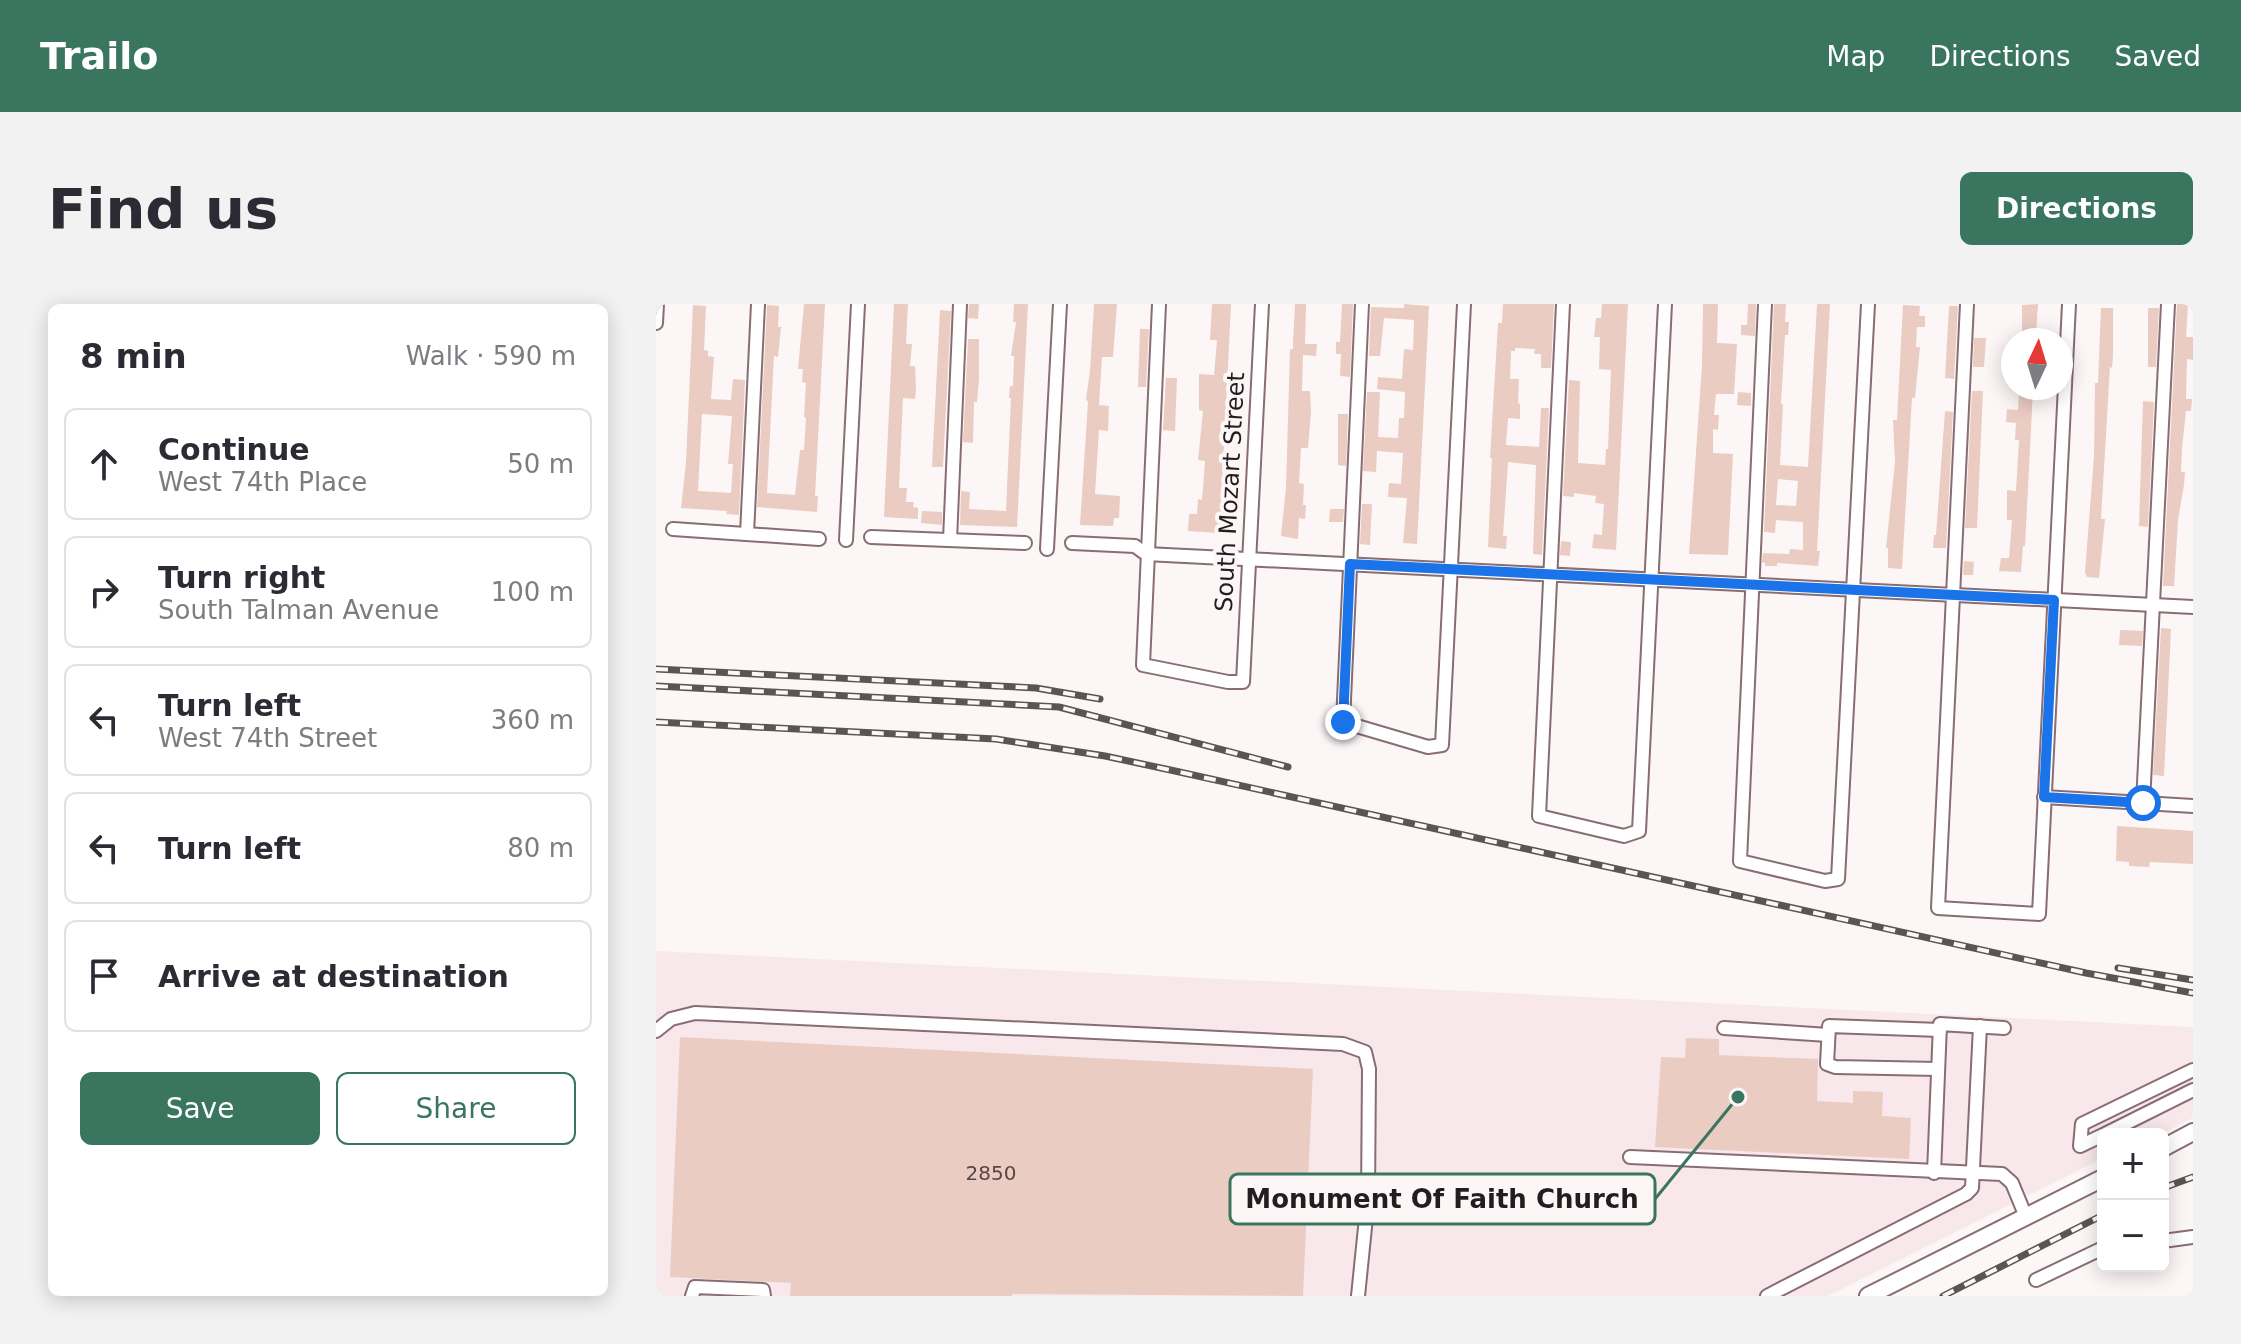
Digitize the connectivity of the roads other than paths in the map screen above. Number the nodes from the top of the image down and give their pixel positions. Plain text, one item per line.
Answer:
1 (657, 304) edge
2 (758, 304) edge
3 (858, 304) edge
4 (960, 304) edge
5 (1060, 304) edge
6 (1159, 304) edge
7 (1262, 304) edge
8 (1362, 304) edge
9 (1464, 304) edge
10 (1563, 304) edge
11 (1665, 304) edge
12 (1765, 304) edge
13 (1868, 304) edge
14 (1967, 304) edge
15 (2069, 304) edge
16 (2168, 304) edge
17 (656, 323) edge
18 (673, 529) dead end
19 (747, 534) junction
20 (871, 537) dead end
21 (819, 539) dead end
22 (846, 540) dead end
23 (950, 540) junction
24 (1025, 543) dead end
25 (1072, 543) dead end
26 (1047, 549) dead end
27 (1146, 554) junction
28 (1249, 559) junction
29 (1350, 564) junction
30 (1451, 569) junction
31 (1551, 574) junction
32 (1651, 580) junction
33 (1752, 585) junction
34 (1853, 589) junction
35 (1954, 595) junction
36 (2054, 600) junction
37 (2153, 604) junction
38 (2193, 607) edge
39 (2044, 797) junction
40 (2143, 803) junction
41 (2193, 806) edge
42 (1980, 1026) junction
43 (1724, 1028) dead end
44 (2004, 1028) dead end
45 (1940, 1030) junction
46 (656, 1031) edge
47 (1828, 1035) junction
48 (1938, 1069) junction
49 (2193, 1070) edge
50 (2193, 1090) edge
51 (2116, 1128) edge
52 (2193, 1132) edge
53 (2097, 1138) edge
54 (2169, 1145) edge
55 (1630, 1157) dead end
56 (1934, 1173) junction
57 (1972, 1174) junction
58 (2097, 1181) edge
59 (2026, 1217) junction
60 (2193, 1237) edge
61 (2169, 1240) edge
62 (2097, 1251) edge
63 (2036, 1280) dead end
64 (727, 1292) edge
65 (1775, 1294) edge
66 (692, 1296) edge
67 (764, 1296) edge
68 (1358, 1296) edge
69 (1868, 1296) edge

1 - 17 street
2 - 19 street
3 - 22 street
4 - 23 street
5 - 26 street
6 - 27 street
7 - 28 street, South Mozart Street
8 - 29 street
9 - 30 street
10 - 31 street
11 - 32 street
12 - 33 street
13 - 34 street
14 - 35 street
15 - 36 street
16 - 37 street
18 - 19 street
19 - 21 street
20 - 23 street
23 - 24 street
25 - 27 street
27 - 28 street
27 - 28 street, South Mozart Street
28 - 29 street
29 - 30 street
29 - 30 street
30 - 31 street
31 - 32 street
31 - 32 street
32 - 33 street
33 - 34 street
33 - 34 street
34 - 35 street
35 - 36 street
35 - 39 street
36 - 37 street
36 - 39 street
37 - 38 street
37 - 40 street
39 - 40 street
40 - 41 street
42 - 44 street
42 - 45 street
42 - 57 street
43 - 47 street
45 - 47 street
45 - 48 street
46 - 68 street
47 - 48 street
48 - 56 street
49 - 53 street
50 - 51 street
52 - 54 main road
55 - 56 street
56 - 57 street
57 - 59 street
57 - 65 street
58 - 59 main road
59 - 69 main road
60 - 61 street
62 - 63 street
64 - 66 street
64 - 67 street

